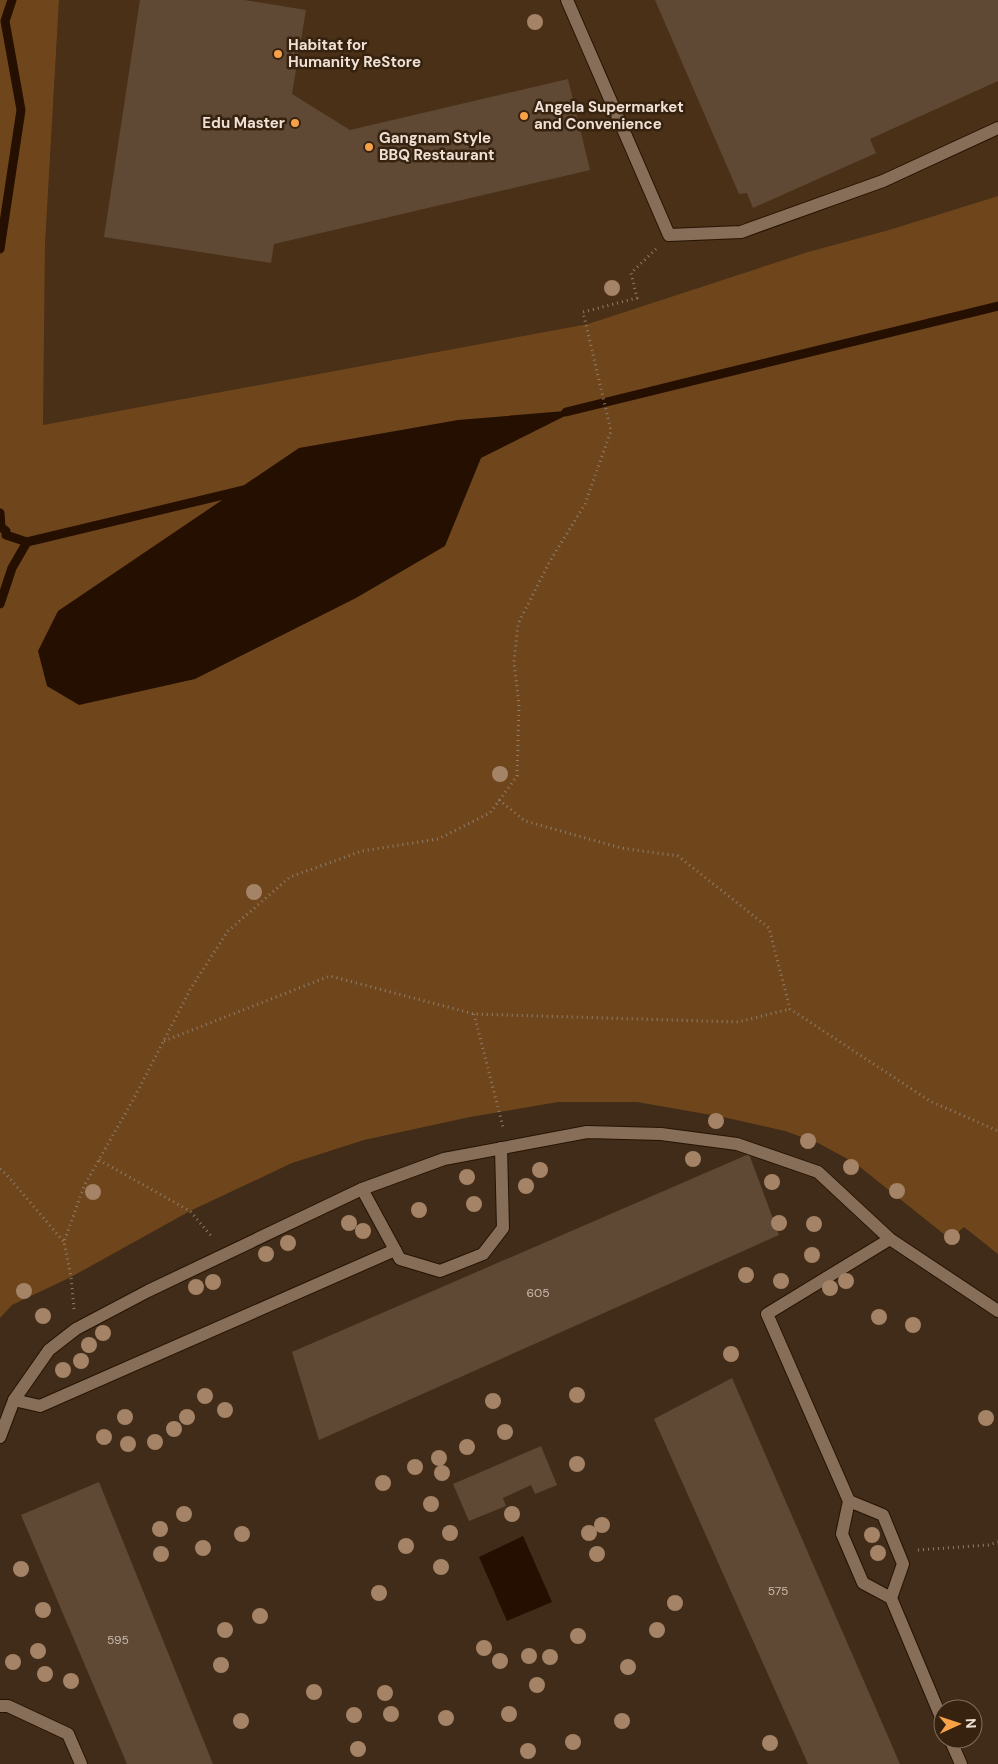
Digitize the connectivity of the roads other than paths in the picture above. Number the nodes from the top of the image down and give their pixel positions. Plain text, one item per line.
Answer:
1 (567, 0) edge
2 (998, 128) edge
3 (504, 1147) junction
4 (362, 1189) junction
5 (890, 1239) junction
6 (395, 1250) junction
7 (998, 1311) edge
8 (14, 1400) junction
9 (0, 1437) edge
10 (849, 1501) junction
11 (891, 1598) junction
12 (933, 1699) edge
13 (0, 1706) edge
14 (954, 1749) edge
15 (80, 1764) edge
16 (961, 1764) edge

1 - 2 lane
3 - 4 lane
3 - 5 lane
3 - 6 lane
4 - 6 lane
4 - 8 lane
5 - 7 lane
5 - 10 lane
6 - 8 lane
8 - 9 lane
10 - 11 lane
10 - 11 lane
11 - 12 lane
13 - 15 lane
14 - 16 lane

